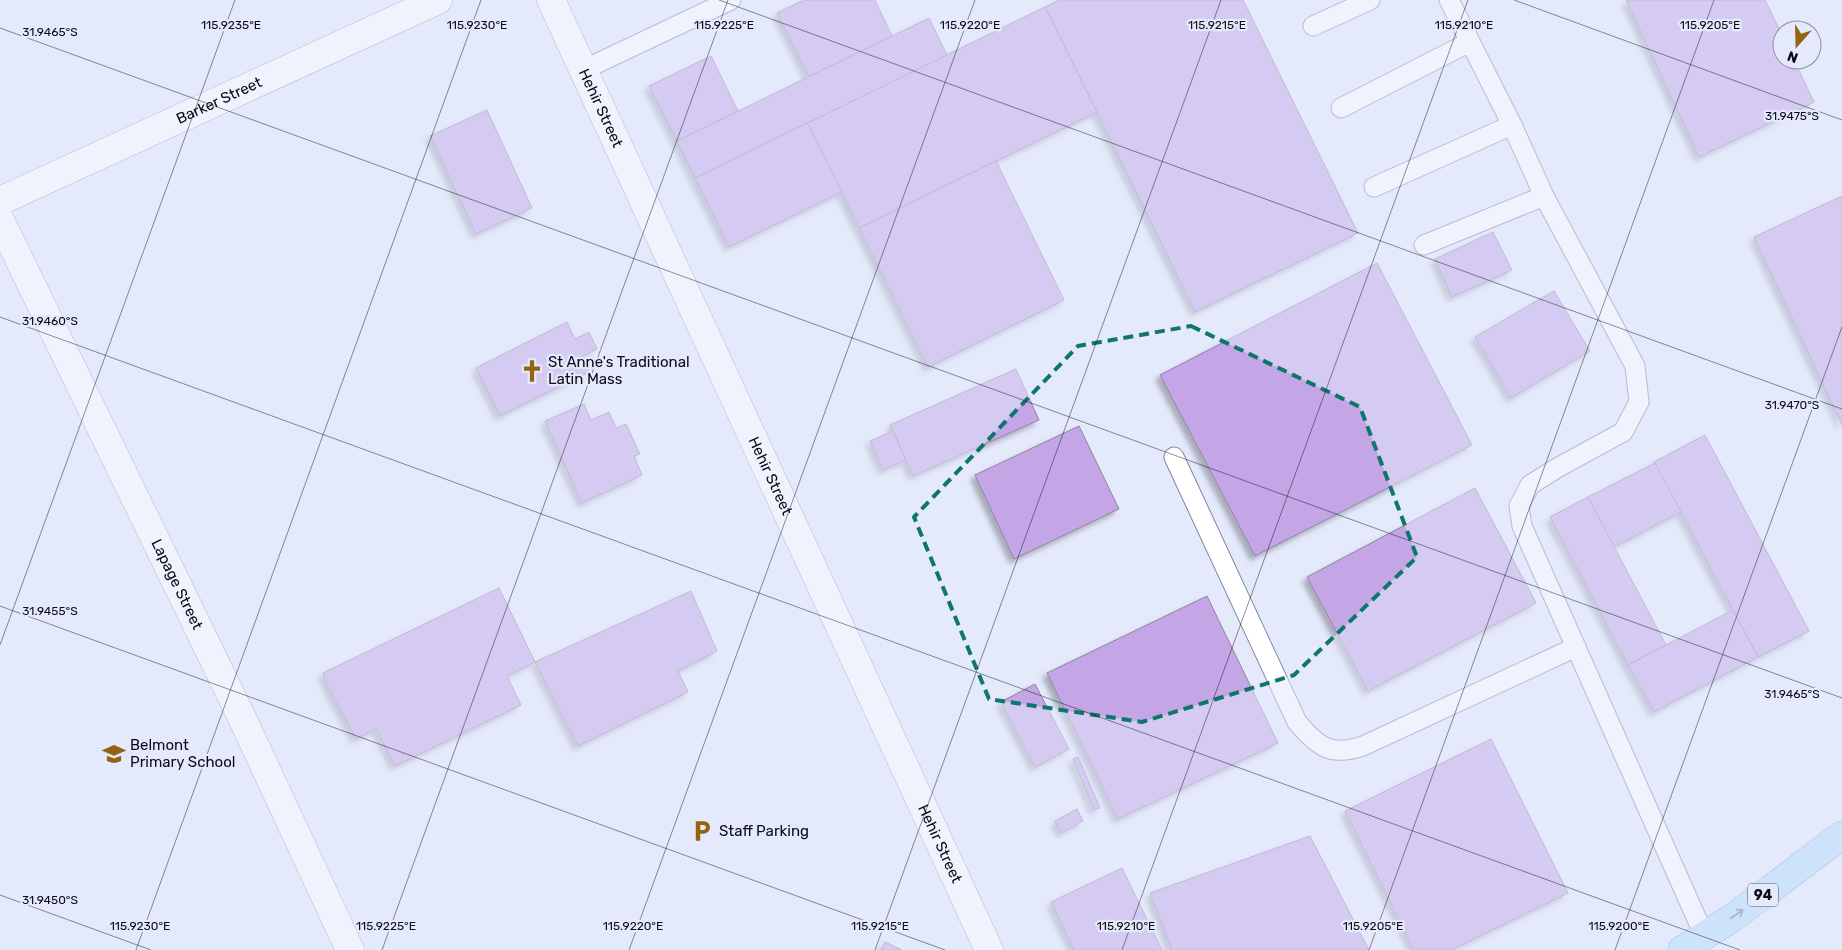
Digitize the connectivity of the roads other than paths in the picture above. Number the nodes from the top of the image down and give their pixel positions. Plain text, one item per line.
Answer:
1 (438, 0) edge
2 (551, 0) edge
3 (731, 0) edge
4 (1370, 0) edge
5 (1449, 0) edge
6 (1313, 26) dead end
7 (1470, 42) junction
8 (583, 70) junction
9 (1341, 108) dead end
10 (1512, 125) junction
11 (1374, 187) dead end
12 (1544, 196) junction
13 (0, 201) edge
14 (0, 220) edge
15 (1424, 245) dead end
16 (1174, 456) dead end
17 (1576, 647) junction
18 (1842, 836) edge
19 (1704, 935) junction
20 (350, 950) edge
21 (989, 950) edge
22 (1682, 950) edge

1 - 13 street, Barker Street
2 - 8 street, Hehir Street
3 - 8 lane
4 - 6 lane
5 - 7 lane
7 - 9 lane
7 - 10 lane
8 - 21 street, Hehir Street
10 - 11 lane
10 - 12 lane
12 - 15 lane
12 - 17 lane
14 - 20 street, Lapage Street
16 - 17 lane
17 - 19 lane
19 -> 18 highway, 94
19 - 22 highway, 94

